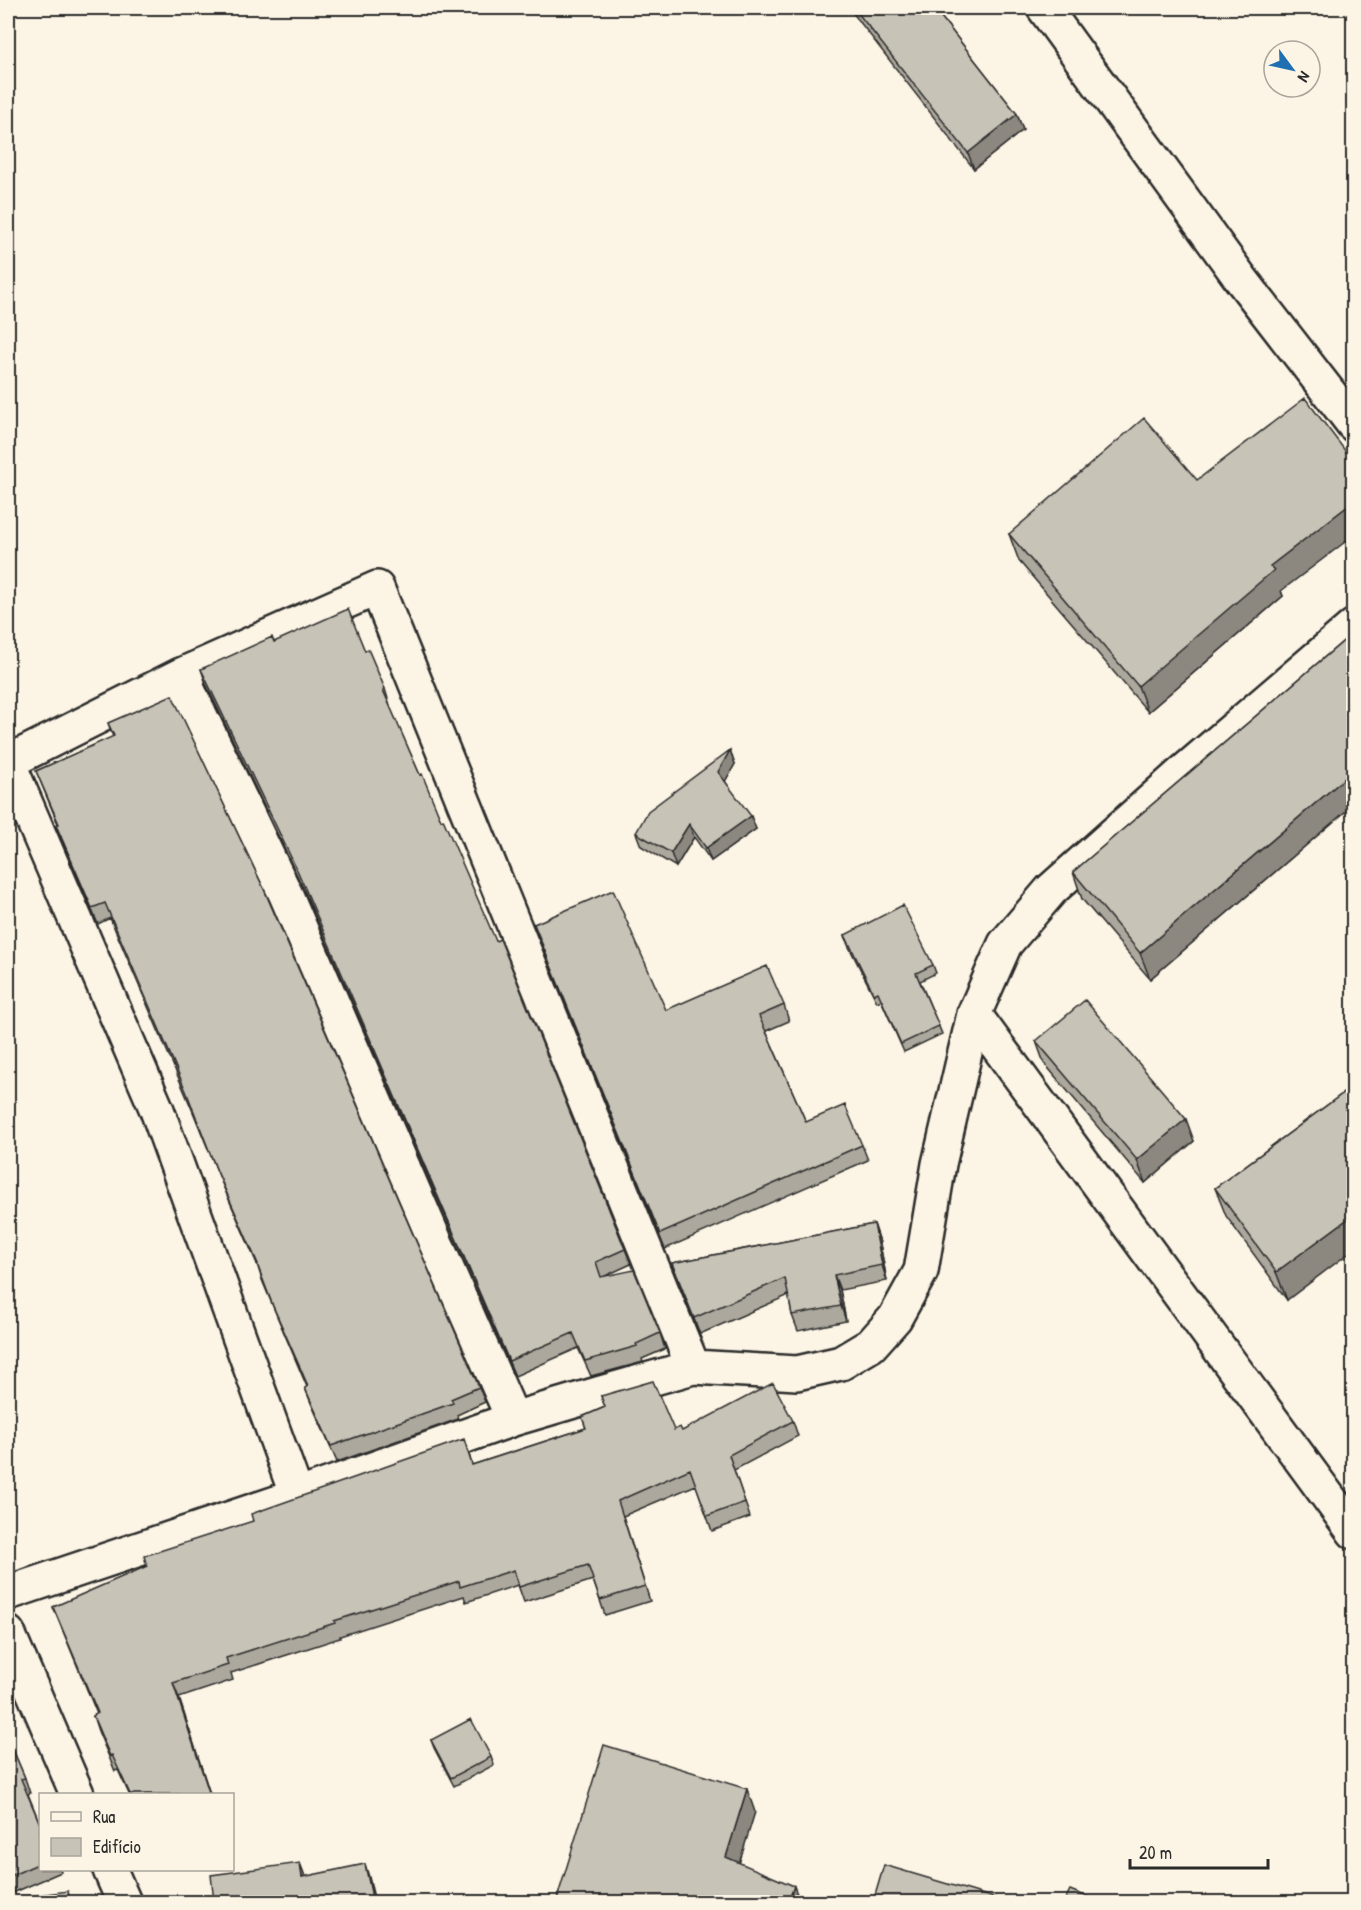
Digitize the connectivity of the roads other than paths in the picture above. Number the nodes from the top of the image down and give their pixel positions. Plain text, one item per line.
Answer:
1 (1044, 8) edge
2 (1353, 425) edge
3 (1353, 626) edge
4 (181, 675) junction
5 (8, 762) edge
6 (974, 1014) junction
7 (693, 1367) junction
8 (513, 1419) junction
9 (297, 1496) junction
10 (1353, 1532) edge
11 (8, 1593) edge
12 (8, 1633) edge
13 (77, 1793) edge
14 (111, 1871) edge
15 (124, 1902) edge

1 - 2 street
3 - 6 street
4 - 5 street
4 - 7 street
4 - 8 street
5 - 9 street
6 - 7 street
6 - 10 street
7 - 8 street
8 - 9 street
9 - 11 street
12 - 13 street
14 - 15 street

